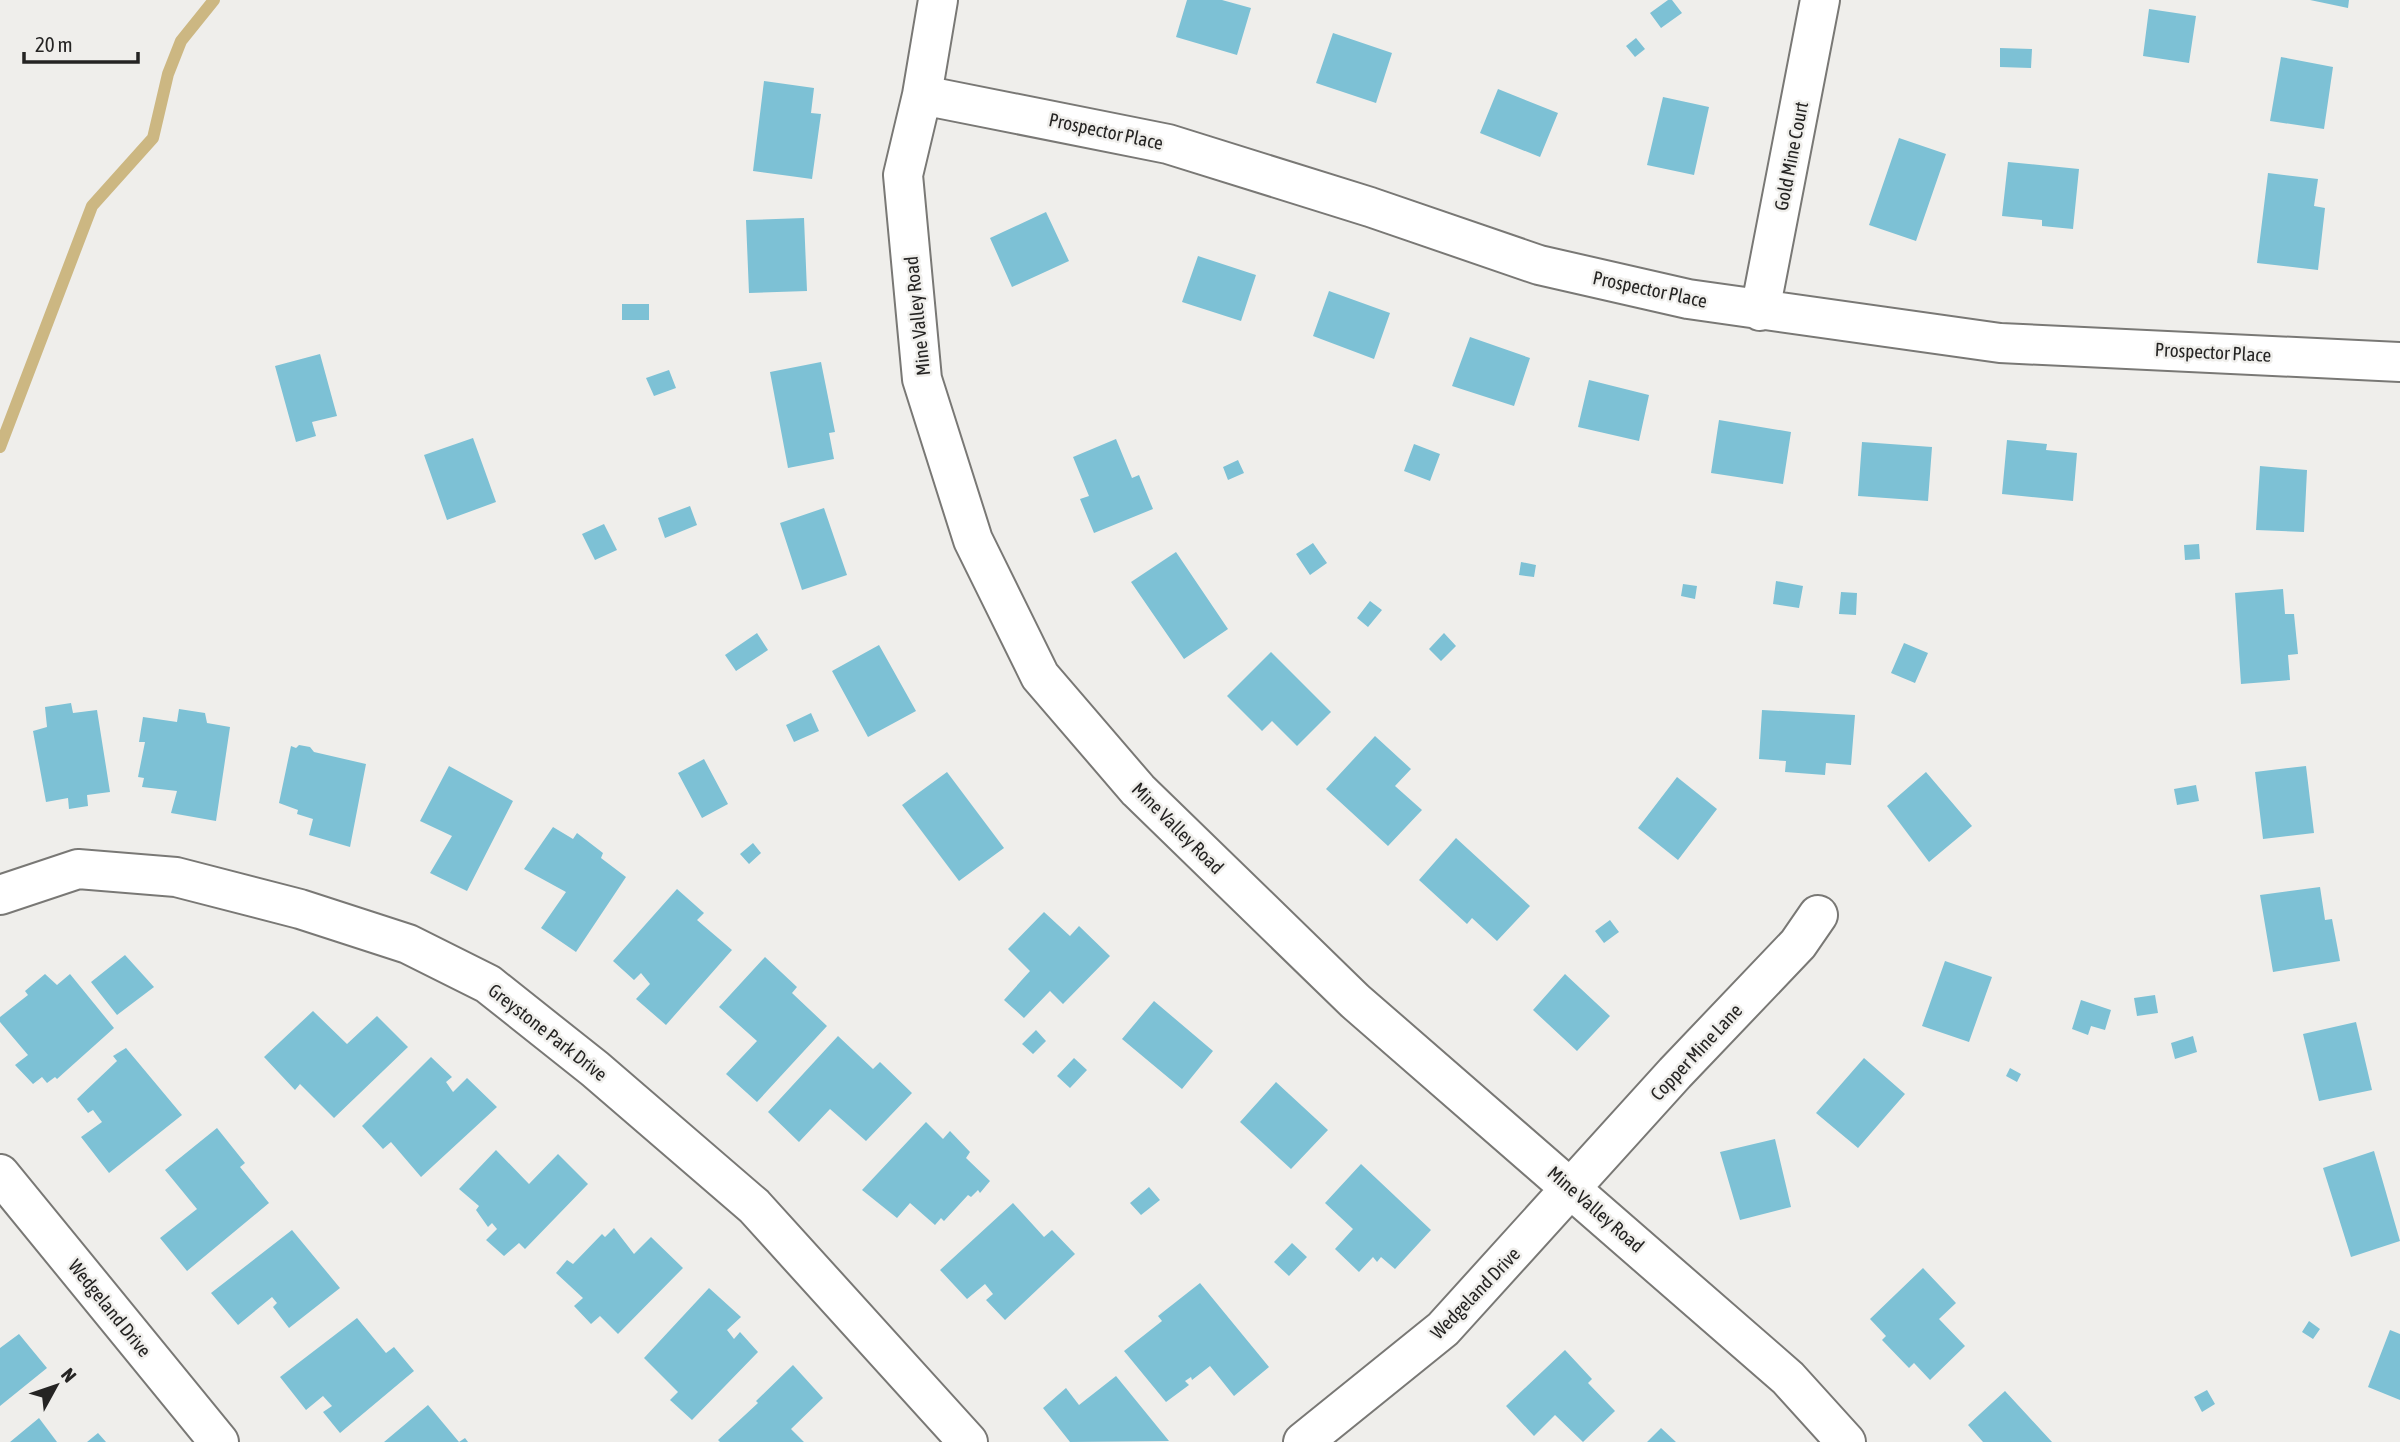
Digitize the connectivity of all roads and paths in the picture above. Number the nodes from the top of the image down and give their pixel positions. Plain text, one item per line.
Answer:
1 (938, 0) edge
2 (1820, 0) edge
3 (922, 95) junction
4 (1760, 311) junction
5 (2400, 362) edge
6 (0, 895) edge
7 (1818, 915) dead end
8 (0, 1174) edge
9 (1572, 1188) junction
10 (219, 1442) edge
11 (968, 1442) edge
12 (1303, 1442) edge
13 (1846, 1442) edge

1 - 3 street, Mine Valley Road
2 - 4 street, Gold Mine Court
3 - 4 street, Prospector Place
3 - 9 street, Mine Valley Road
4 - 5 street, Prospector Place
6 - 11 street, Greystone Park Drive
7 - 9 street, Copper Mine Lane
8 - 10 street, Wedgeland Drive
9 - 12 street, Wedgeland Drive
9 - 13 street, Mine Valley Road

